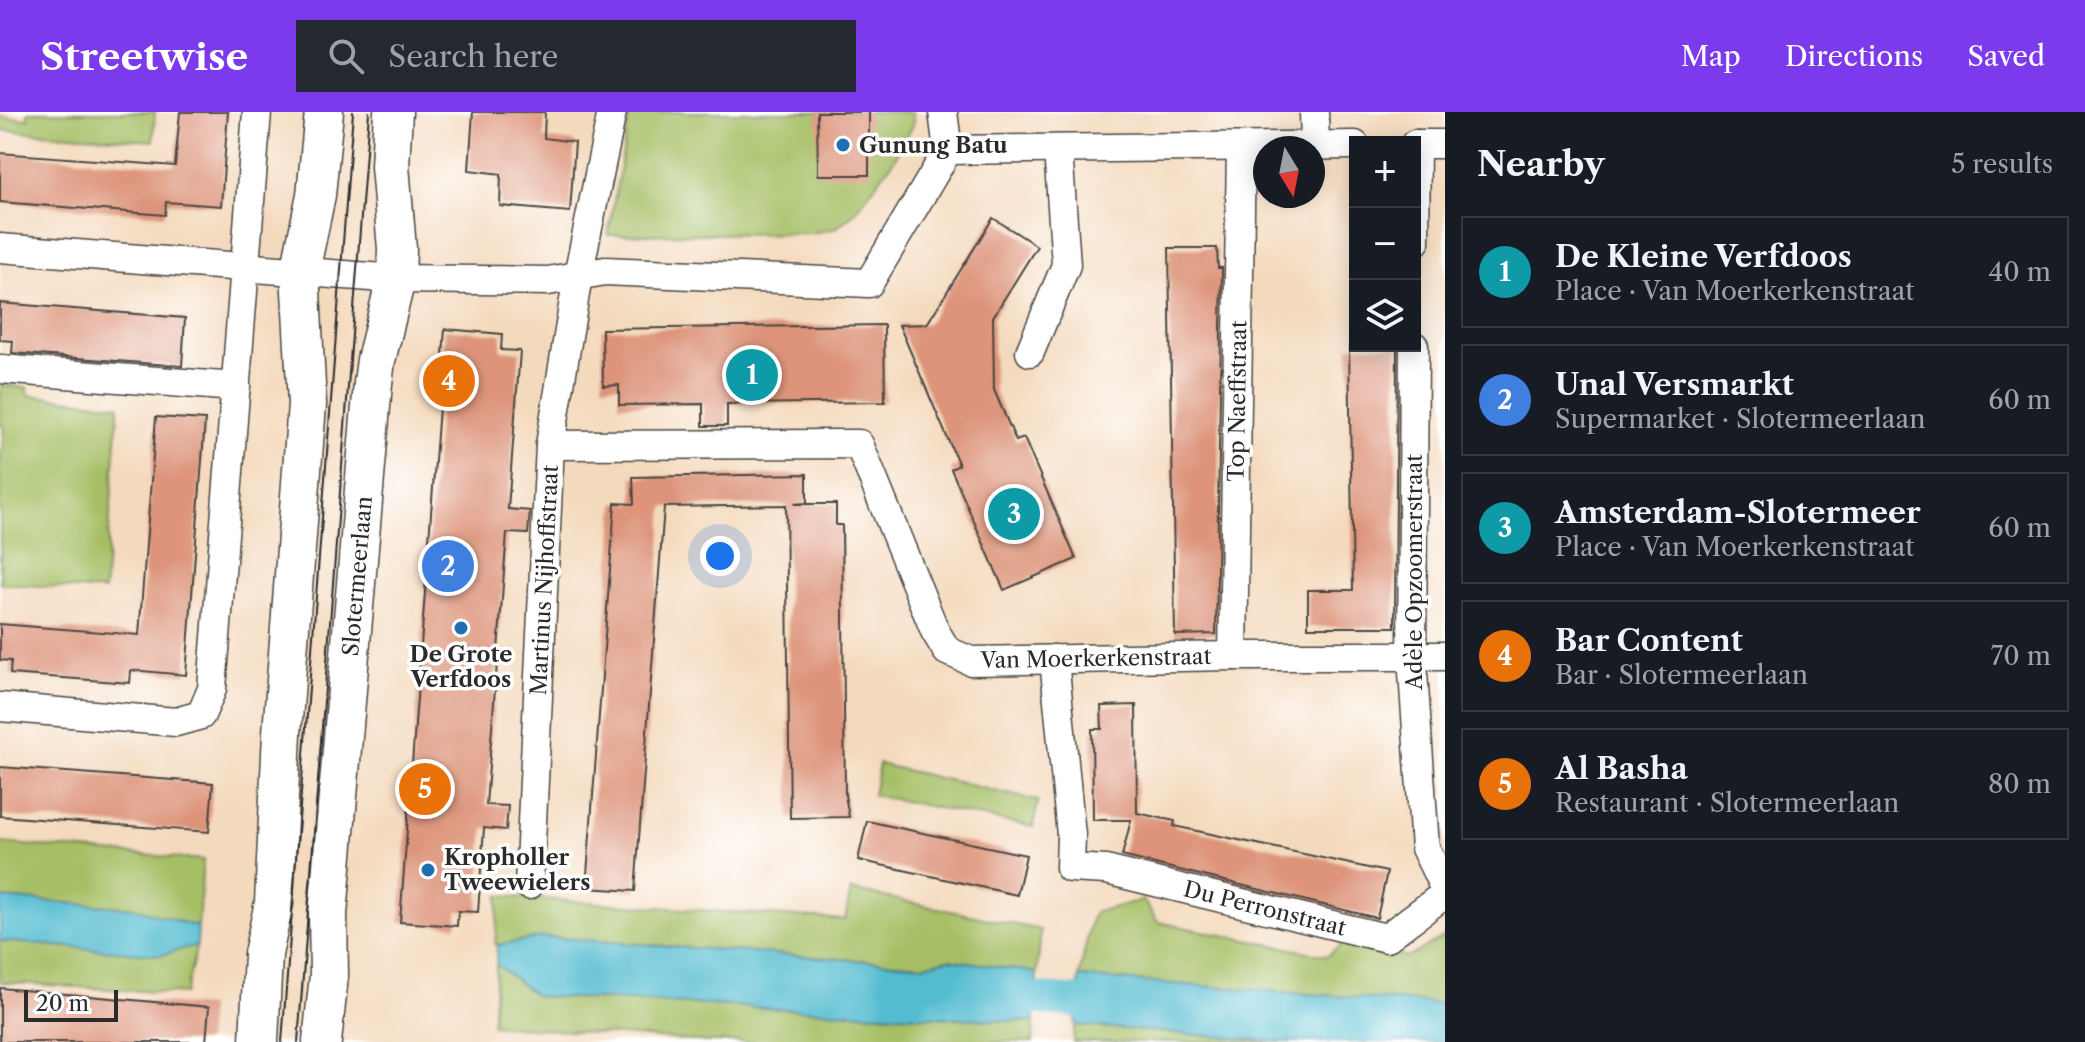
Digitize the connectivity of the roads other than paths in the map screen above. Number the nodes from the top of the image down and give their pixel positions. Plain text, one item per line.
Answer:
1 (257, 112) edge
2 (324, 112) edge
3 (393, 112) edge
4 (612, 112) edge
5 (943, 112) edge
6 (1314, 112) edge
7 (1315, 136) edge
8 (1421, 144) edge
9 (1445, 144) edge
10 (1349, 145) edge
11 (1325, 146) edge
12 (1241, 147) junction
13 (1253, 147) edge
14 (1058, 149) junction
15 (948, 150) junction
16 (0, 248) edge
17 (246, 268) junction
18 (300, 272) junction
19 (578, 276) junction
20 (396, 279) junction
21 (1030, 352) dead end
22 (1414, 352) edge
23 (0, 369) edge
24 (236, 387) junction
25 (550, 445) junction
26 (1233, 656) junction
27 (1445, 656) edge
28 (1412, 657) junction
29 (1054, 659) junction
30 (0, 707) edge
31 (529, 885) dead end
32 (1445, 892) edge
33 (259, 1042) edge
34 (322, 1042) edge

1 - 17 street
2 - 18 main road
3 - 20 main road, Slotermeerlaan
4 - 19 street, Martinus Nijhoffstraat
5 - 15 street
6 - 7 street
8 - 9 street
10 - 11 street
12 - 13 street
12 - 14 street
12 - 26 street, Top Naeffstraat
14 - 15 street
14 - 21 street
15 - 19 street
16 - 17 street
17 - 18 street
17 - 24 street
18 - 20 street
18 - 33 main road
19 - 20 street
19 - 25 street, Martinus Nijhoffstraat
20 - 34 main road, Slotermeerlaan
22 - 28 street, Adèle Opzoomerstraat
23 - 24 street
24 - 30 street
25 - 29 street, Van Moerkerkenstraat
25 - 31 street, Martinus Nijhoffstraat
26 - 28 street, Van Moerkerkenstraat
26 - 29 street, Van Moerkerkenstraat
27 - 28 street, Van Moerkerkenstraat
28 - 32 street, Adèle Opzoomerstraat
29 - 32 street, Du Perronstraat

